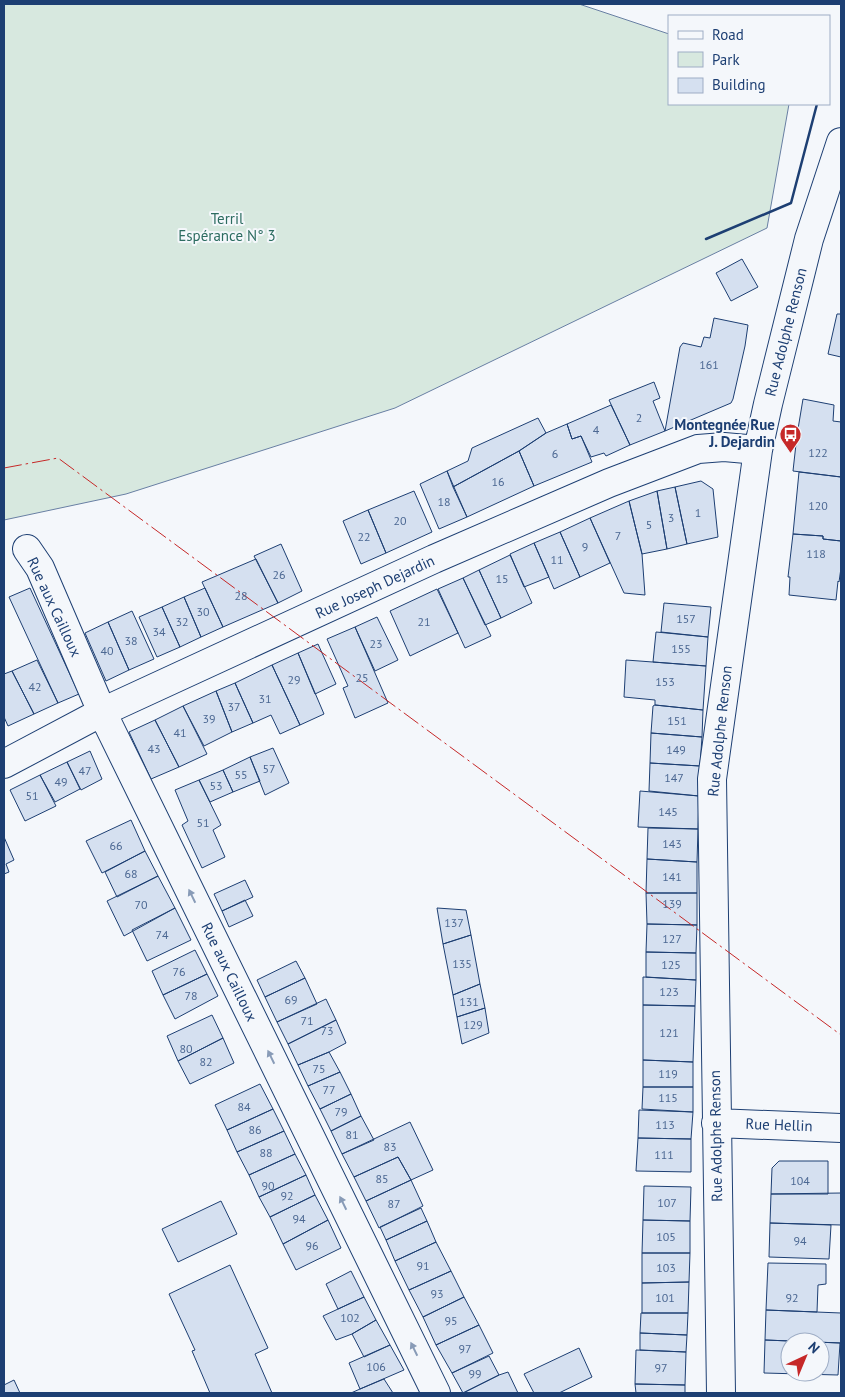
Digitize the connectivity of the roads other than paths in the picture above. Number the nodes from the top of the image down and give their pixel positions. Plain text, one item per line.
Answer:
1 (841, 142) edge
2 (758, 450) junction
3 (27, 549) dead end
4 (102, 712) junction
5 (4, 764) edge
6 (716, 1123) junction
7 (841, 1128) edge
8 (436, 1393) edge
9 (721, 1393) edge

1 - 2 street, Rue Adolphe Renson
2 - 4 street, Rue Joseph Dejardin
2 - 6 street, Rue Adolphe Renson
3 - 4 street, Rue aux Cailloux
4 - 5 street, Rue Joseph Dejardin
8 -> 4 street, Rue aux Cailloux
6 - 7 street, Rue Hellin
6 - 9 street, Rue Adolphe Renson

